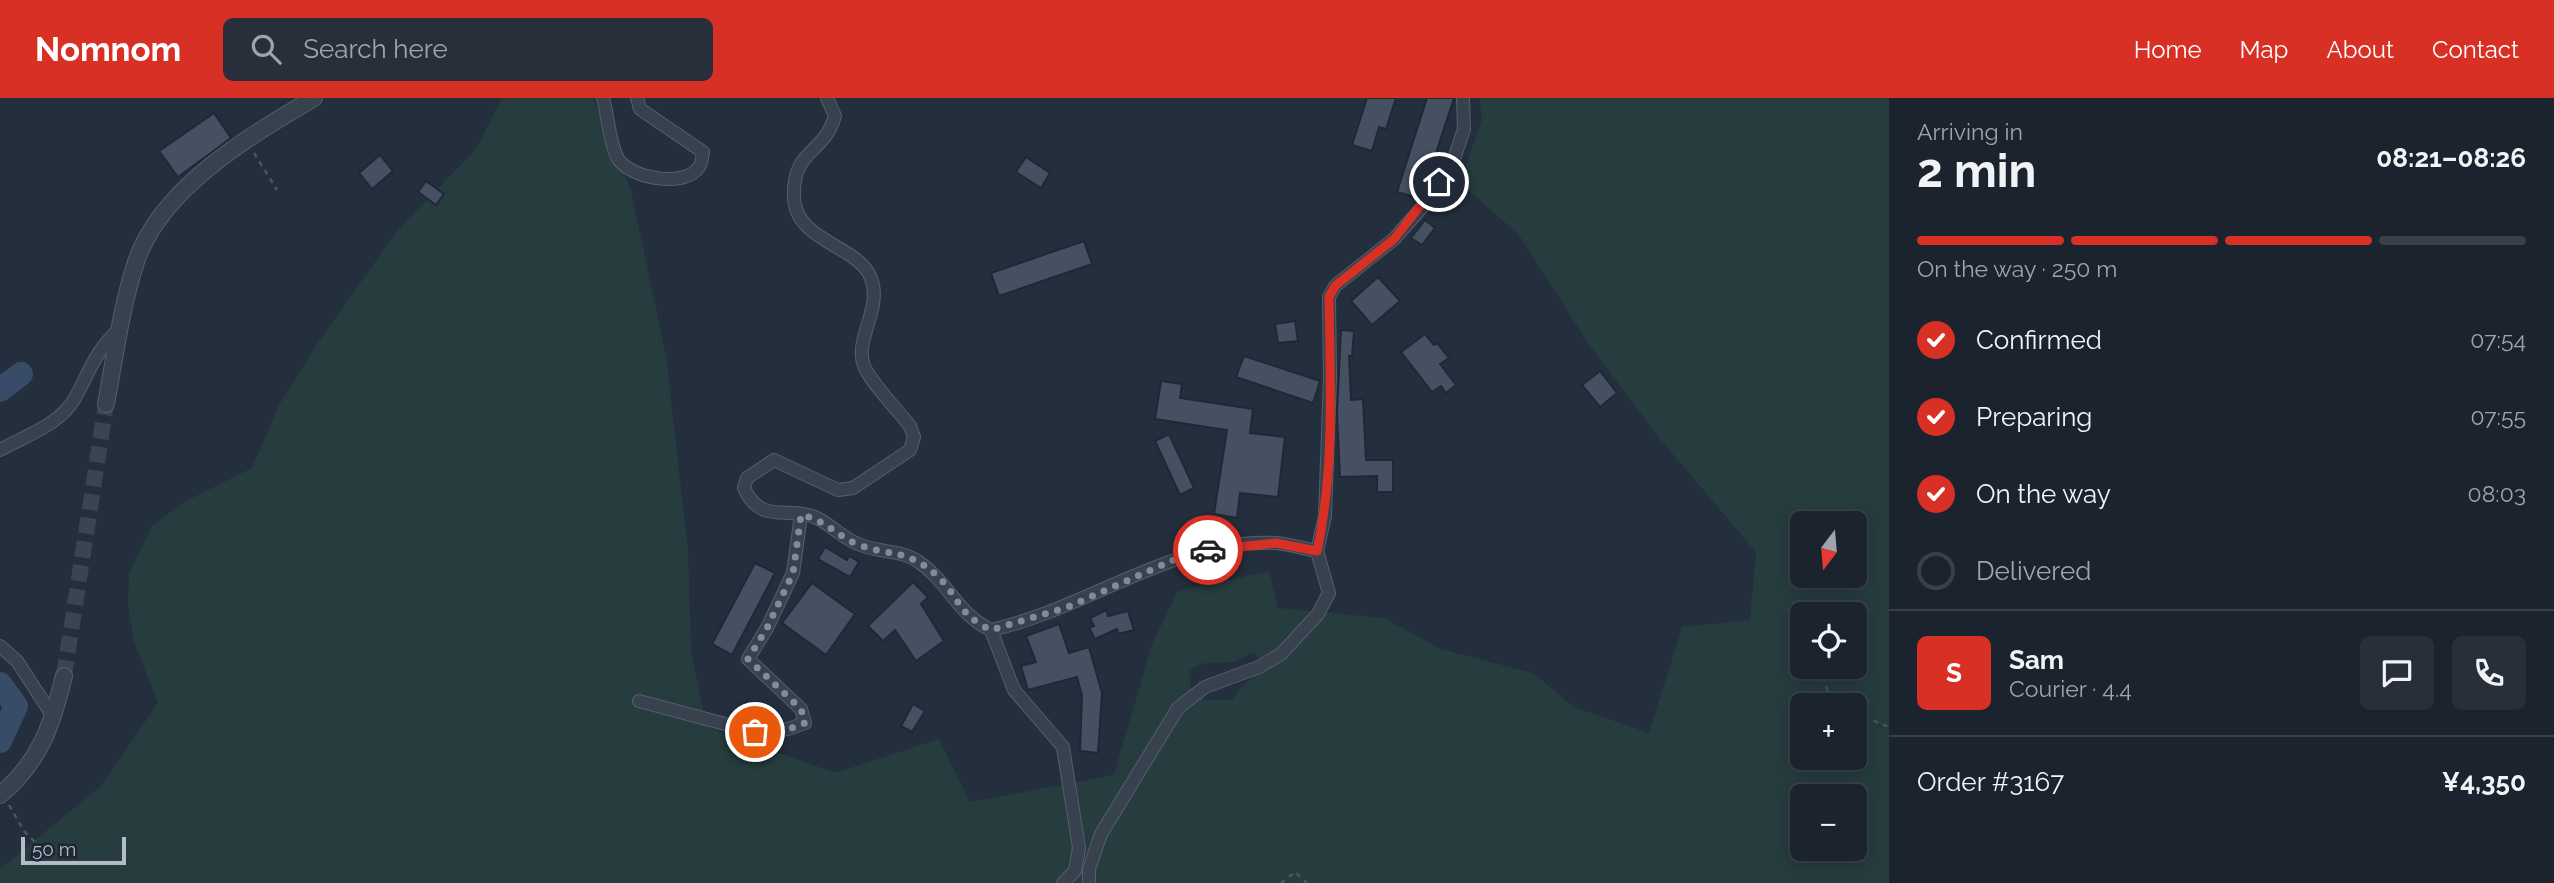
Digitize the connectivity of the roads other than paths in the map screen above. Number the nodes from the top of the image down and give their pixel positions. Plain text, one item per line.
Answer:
1 (314, 98) edge
2 (603, 98) edge
3 (637, 98) edge
4 (827, 98) edge
5 (1463, 98) edge
6 (119, 330) junction
7 (106, 404) tunnel mouth
8 (0, 450) edge
9 (801, 515) junction
10 (1317, 551) junction
11 (991, 630) junction
12 (0, 646) edge
13 (64, 677) tunnel mouth
14 (639, 701) dead end
15 (54, 718) junction
16 (2, 794) edge
17 (1063, 883) edge
18 (1089, 883) edge

1 - 6 street
2 - 3 street
4 - 9 street
5 - 10 street
6 - 7 street
6 - 8 street
9 - 11 street
9 - 14 street
10 - 11 street
10 - 18 street
11 - 17 street
12 - 15 street
13 - 15 street
15 - 16 street

